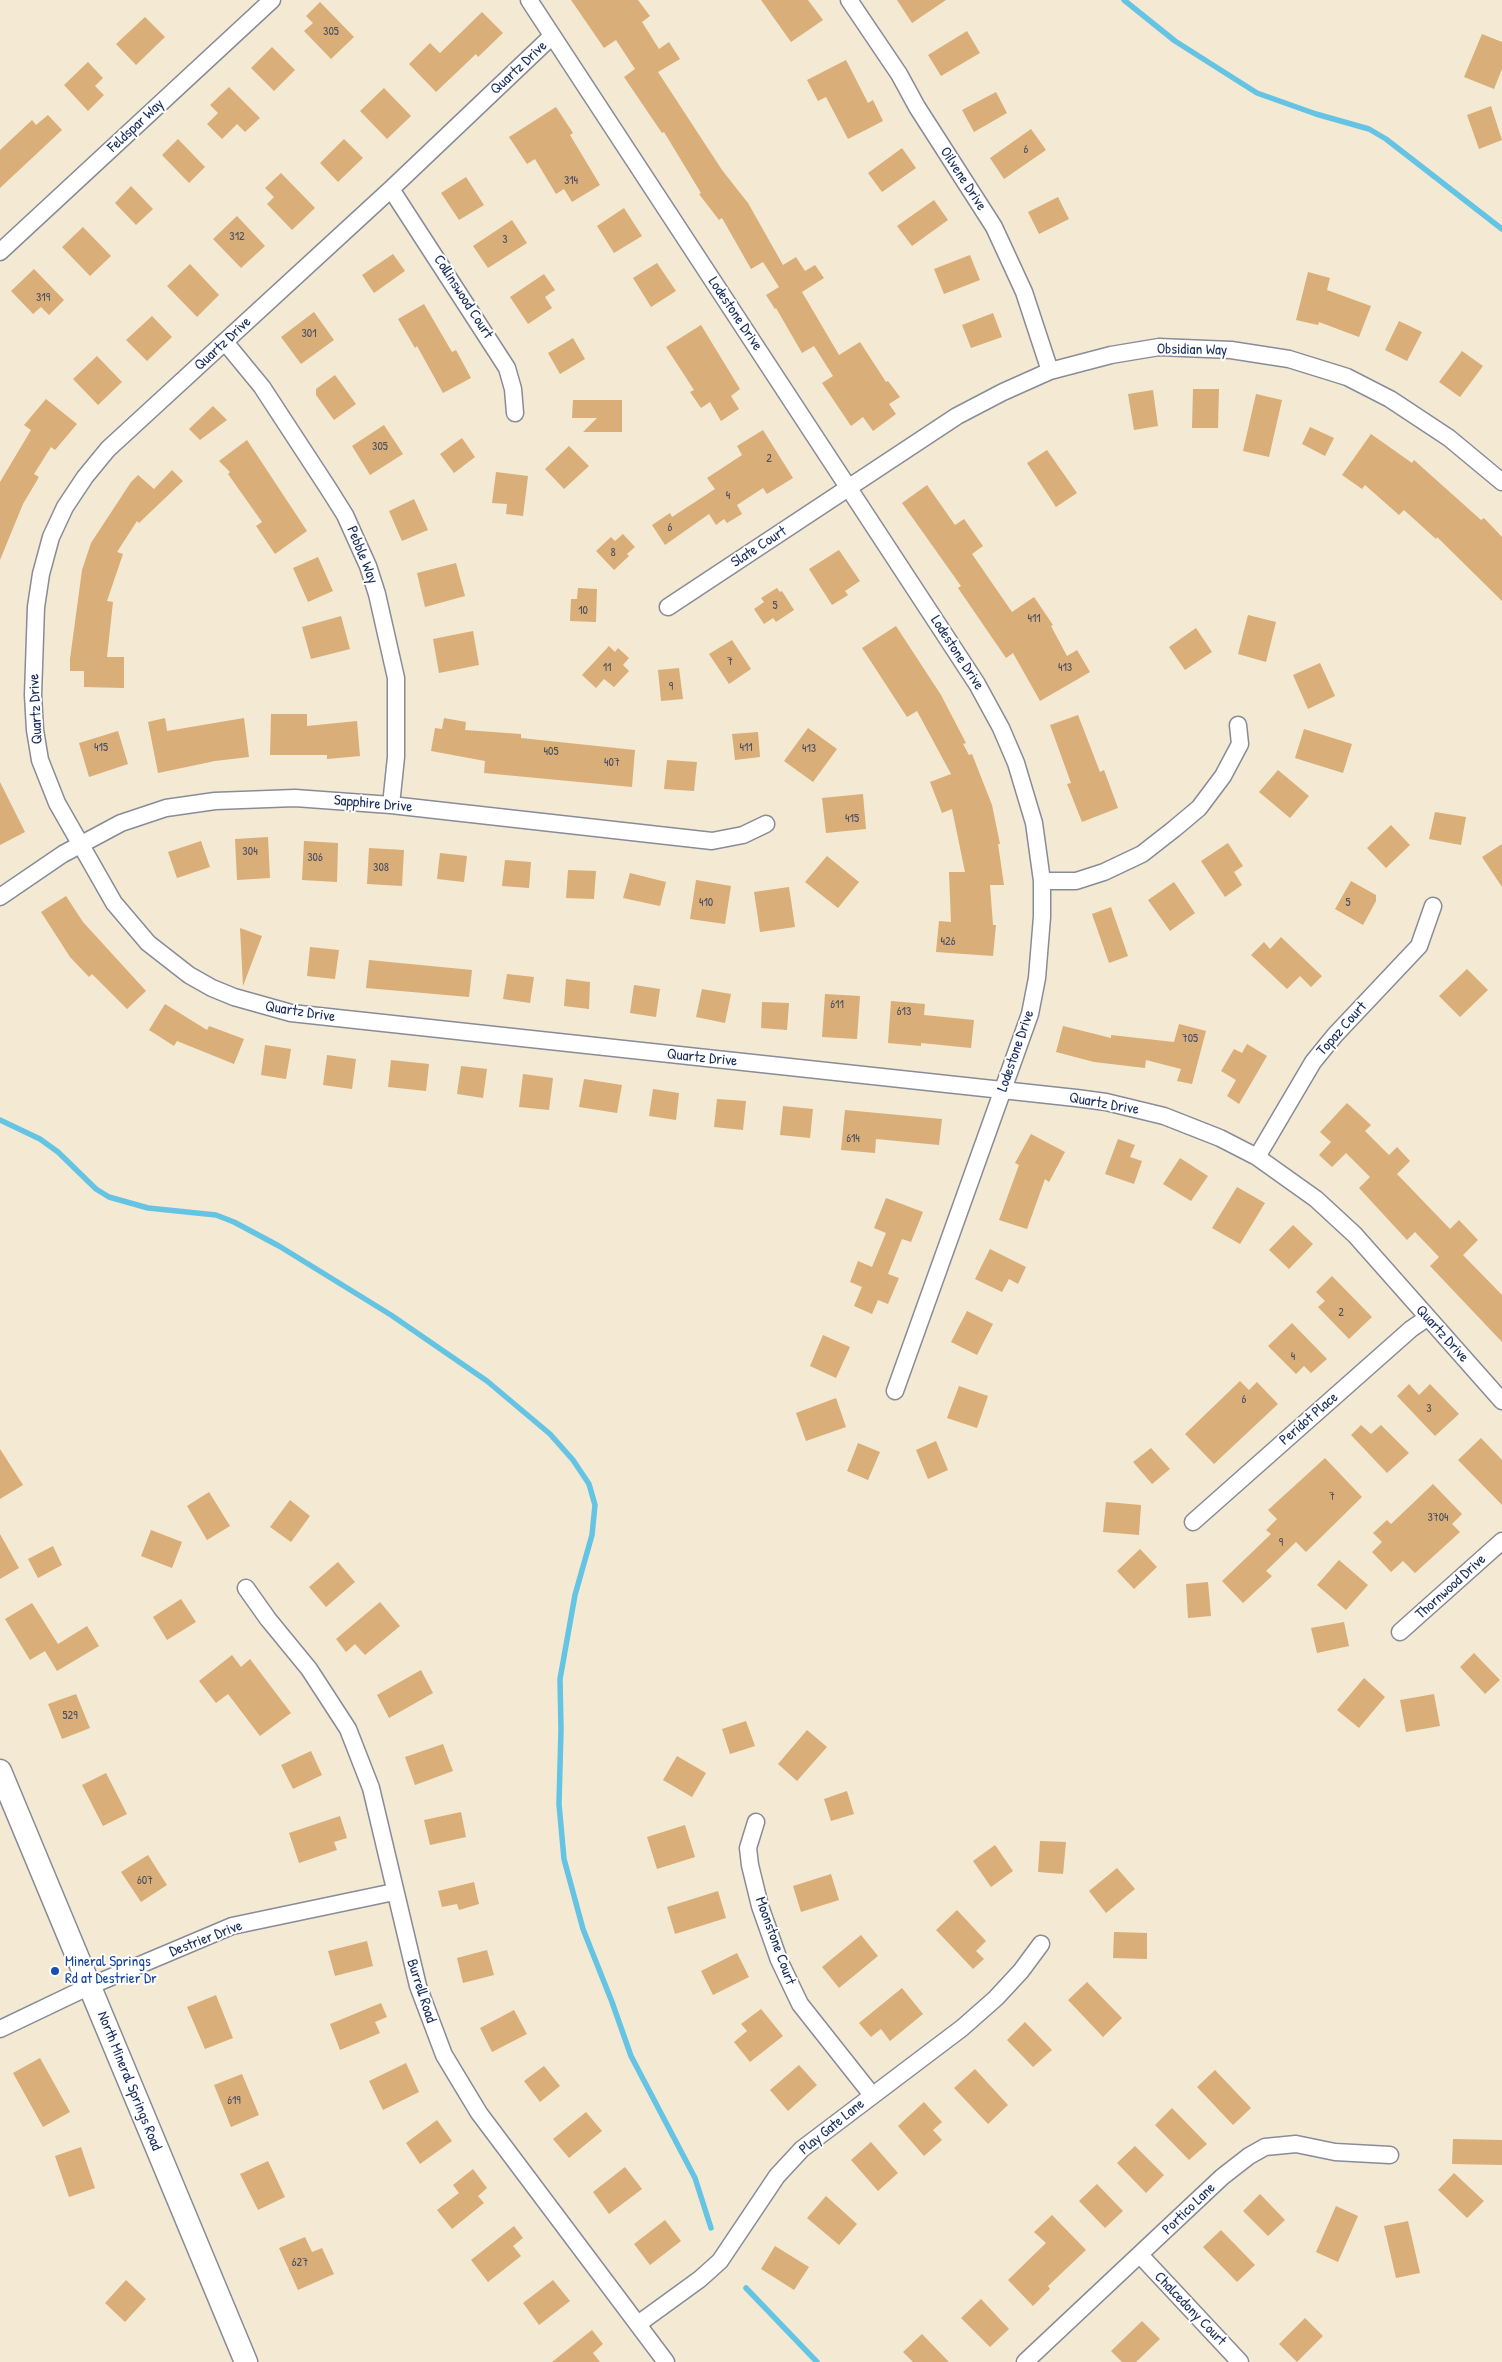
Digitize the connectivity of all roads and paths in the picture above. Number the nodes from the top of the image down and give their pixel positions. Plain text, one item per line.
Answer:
1 (272, 0) edge
2 (529, 0) edge
3 (849, 0) edge
4 (551, 36) junction
5 (390, 189) junction
6 (0, 252) edge
7 (225, 342) junction
8 (1050, 371) junction
9 (515, 413) dead end
10 (1502, 482) edge
11 (850, 487) junction
12 (668, 607) dead end
13 (1238, 725) dead end
14 (391, 804) junction
15 (766, 824) dead end
16 (79, 844) junction
17 (1042, 881) junction
18 (0, 897) edge
19 (1433, 906) dead end
20 (1002, 1090) junction
21 (1257, 1157) junction
22 (1427, 1318) junction
23 (895, 1391) dead end
24 (1502, 1401) edge
25 (1192, 1522) dead end
26 (1502, 1541) edge
27 (246, 1588) dead end
28 (1400, 1632) dead end
29 (0, 1771) edge
30 (756, 1822) dead end
31 (394, 1892) junction
32 (1041, 1944) dead end
33 (90, 1986) junction
34 (0, 2028) edge
35 (872, 2096) junction
36 (1390, 2155) dead end
37 (1140, 2255) junction
38 (638, 2324) junction
39 (246, 2362) edge
40 (666, 2362) edge
41 (1025, 2362) edge
42 (1240, 2362) edge

1 - 6 street, Feldspar Way
2 - 4 street, Lodestone Drive
3 - 8 street, Oilvene Drive
4 - 5 street, Quartz Drive
4 - 11 street, Lodestone Drive
5 - 7 street, Quartz Drive
5 - 9 street, Collinswood Court
7 - 14 street, Pebble Way
7 - 16 street, Quartz Drive
8 - 10 street, Obsidian Way
8 - 11 street, Obsidian Way
11 - 12 street, Slate Court
11 - 17 street, Lodestone Drive
13 - 17 street
14 - 15 street, Sapphire Drive
14 - 16 street, Sapphire Drive
16 - 18 street, Sapphire Drive
16 - 20 street, Quartz Drive
17 - 20 street, Lodestone Drive
19 - 21 street, Topaz Court
20 - 21 street, Quartz Drive
20 - 23 street, Lodestone Drive
21 - 22 street, Quartz Drive
22 - 24 street, Quartz Drive
22 - 25 street, Peridot Place
26 - 28 street, Thornwood Drive
27 - 31 street, Burrell Road
29 - 33 street, North Mineral Springs Road
30 - 35 street, Moonstone Court
31 - 33 street, Destrier Drive
31 - 38 street, Burrell Road
32 - 35 street, Play Gate Lane
33 - 34 street, Destrier Drive
33 - 39 street, North Mineral Springs Road
35 - 38 street, Play Gate Lane
36 - 37 street, Portico Lane
37 - 41 street, Portico Lane
37 - 42 street, Chalcedony Court
38 - 40 street, Burrell Road

